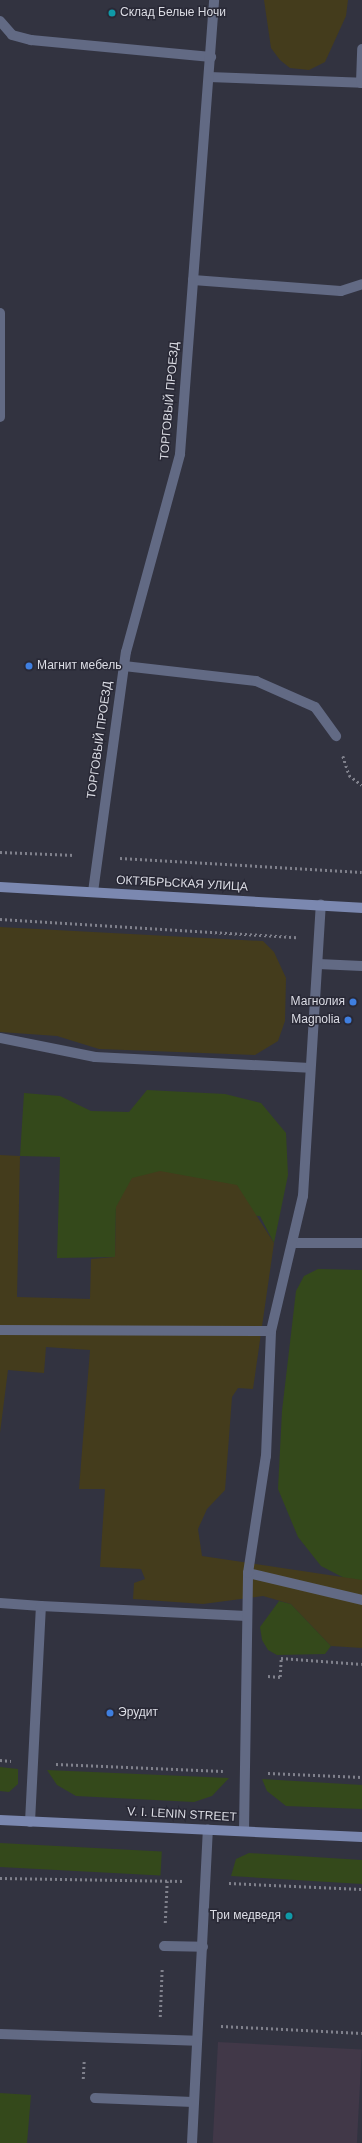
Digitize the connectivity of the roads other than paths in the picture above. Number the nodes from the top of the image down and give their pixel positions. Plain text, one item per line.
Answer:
1 (214, 0) edge
2 (0, 21) edge
3 (362, 49) edge
4 (211, 58) junction
5 (209, 77) junction
6 (361, 83) edge
7 (193, 280) junction
8 (362, 284) edge
9 (0, 314) edge
10 (1, 333) edge
11 (0, 417) edge
12 (124, 666) junction
13 (336, 736) road end
14 (0, 887) edge
15 (93, 892) junction
16 (321, 905) junction
17 (362, 908) edge
18 (318, 964) junction
19 (362, 966) edge
20 (0, 1038) edge
21 (310, 1068) junction
22 (292, 1243) junction
23 (362, 1243) edge
24 (0, 1330) edge
25 (271, 1331) junction
26 (248, 1573) junction
27 (362, 1600) edge
28 (0, 1602) edge
29 (41, 1606) junction
30 (247, 1616) junction
31 (0, 1820) edge
32 (30, 1822) junction
33 (208, 1830) junction
34 (244, 1831) junction
35 (362, 1837) edge
36 (164, 1946) dead end
37 (203, 1947) junction
38 (0, 2034) edge
39 (196, 2041) junction
40 (95, 2098) road end
41 (193, 2102) junction
42 (192, 2143) edge

1 - 4 street, ТОРГОВЫЙ ПРОЕЗД
2 - 4 street
3 - 6 street
4 - 5 street, ТОРГОВЫЙ ПРОЕЗД
5 - 6 street
5 - 7 street, ТОРГОВЫЙ ПРОЕЗД
7 - 8 street
7 - 12 street, ТОРГОВЫЙ ПРОЕЗД
9 - 10 street
10 - 11 street
12 - 13 street
12 - 15 street, ТОРГОВЫЙ ПРОЕЗД
14 - 15 main road, ОКТЯБРЬСКАЯ УЛИЦА
15 - 16 main road, ОКТЯБРЬСКАЯ УЛИЦА
16 - 17 main road, ОКТЯБРЬСКАЯ УЛИЦА
16 - 18 street
18 - 19 street
18 - 21 street
20 - 21 street
21 - 22 street
22 - 23 street
22 - 25 street
24 - 25 street
25 - 26 street
26 - 27 street
26 - 30 street
28 - 29 street
29 - 30 street
29 - 32 street
30 - 34 street
31 - 32 main road, V. I. LENIN STREET
32 - 33 main road, V. I. LENIN STREET
33 - 34 main road, V. I. LENIN STREET
33 - 37 street
34 - 35 main road, V. I. LENIN STREET
36 - 37 street
37 - 39 street
38 - 39 street
39 - 41 street
40 - 41 street
41 - 42 street

